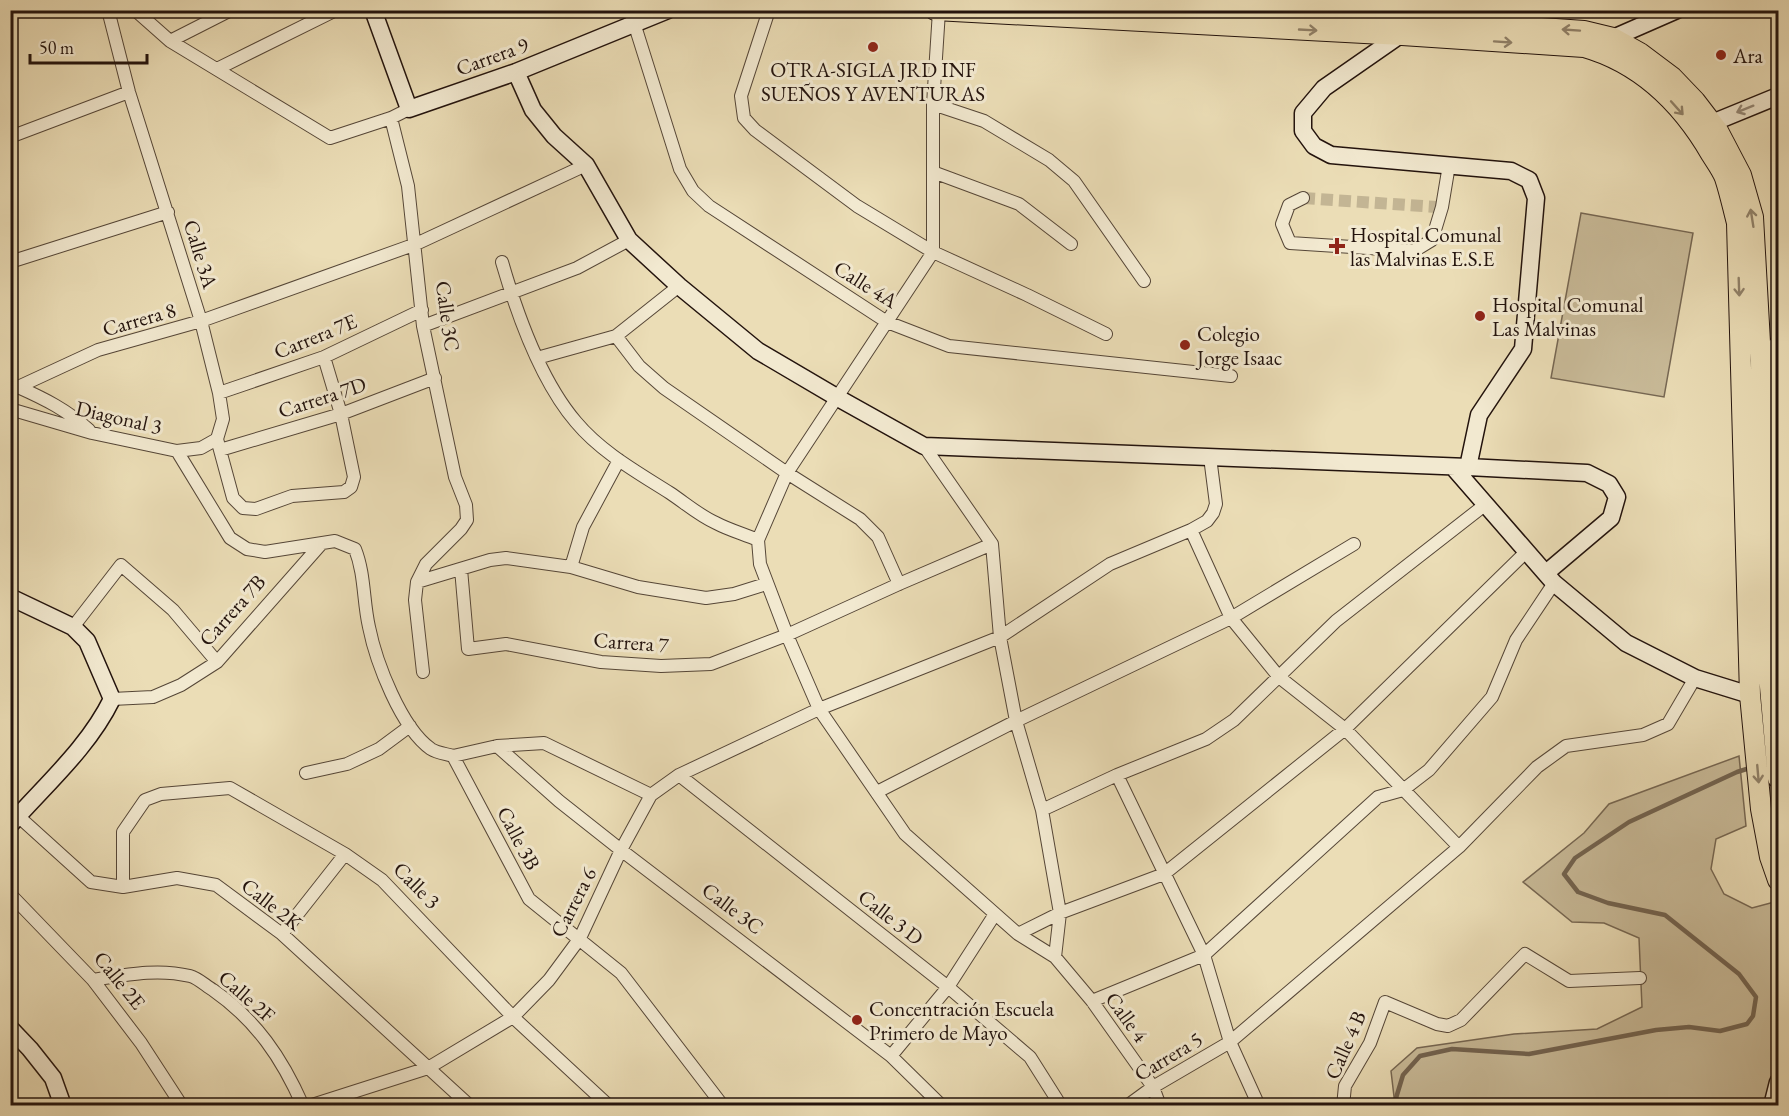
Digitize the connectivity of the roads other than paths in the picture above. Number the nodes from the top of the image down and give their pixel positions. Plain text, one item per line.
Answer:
1 (108, 10) edge
2 (135, 10) edge
3 (231, 10) edge
4 (336, 10) edge
5 (373, 10) edge
6 (668, 10) edge
7 (769, 10) edge
8 (1221, 10) edge
9 (1677, 10) edge
10 (937, 11) edge
11 (1424, 15) edge
12 (633, 17) edge
13 (1495, 17) edge
14 (1402, 35) junction
15 (1613, 38) junction
16 (170, 41) junction
17 (217, 69) junction
18 (516, 72) junction
19 (129, 92) junction
20 (1779, 96) edge
21 (933, 104) junction
22 (409, 109) junction
23 (391, 118) junction
24 (1712, 123) junction
25 (10, 137) edge
26 (586, 165) junction
27 (1449, 165) junction
28 (933, 172) junction
29 (1303, 198) dead end
30 (168, 212) junction
31 (629, 240) junction
32 (416, 244) junction
33 (1071, 244) dead end
34 (933, 252) junction
35 (10, 262) edge
36 (502, 262) dead end
37 (1144, 281) dead end
38 (679, 286) junction
39 (511, 294) junction
40 (423, 310) junction
41 (201, 321) junction
42 (887, 322) junction
43 (423, 326) junction
44 (1106, 334) dead end
45 (616, 336) junction
46 (1779, 344) edge
47 (324, 357) junction
48 (537, 358) junction
49 (1761, 360) junction
50 (1231, 376) dead end
51 (435, 378) junction
52 (14, 387) edge
53 (219, 393) junction
54 (838, 398) junction
55 (10, 409) edge
56 (341, 414) junction
57 (92, 433) junction
58 (219, 444) junction
59 (924, 446) junction
60 (177, 451) junction
61 (1210, 457) junction
62 (620, 460) junction
63 (1461, 467) junction
64 (787, 473) junction
65 (1486, 504) junction
66 (1191, 530) junction
67 (758, 540) junction
68 (322, 543) junction
69 (992, 544) junction
70 (1354, 544) dead end
71 (1527, 550) junction
72 (571, 567) junction
73 (461, 569) junction
74 (1550, 578) junction
75 (417, 582) junction
76 (766, 584) junction
77 (899, 584) junction
78 (10, 597) edge
79 (1771, 598) edge
80 (1231, 618) junction
81 (73, 627) junction
82 (787, 635) junction
83 (1000, 637) junction
84 (217, 662) junction
85 (423, 672) dead end
86 (1279, 676) junction
87 (1695, 678) junction
88 (1750, 695) junction
89 (112, 699) junction
90 (819, 709) junction
91 (1016, 721) junction
92 (410, 726) junction
93 (1345, 729) junction
94 (497, 746) junction
95 (453, 756) junction
96 (306, 772) dead end
97 (679, 775) junction
98 (1118, 775) junction
99 (1779, 778) edge
100 (1403, 790) junction
101 (877, 792) junction
102 (651, 795) junction
103 (1042, 810) junction
104 (14, 821) edge
105 (1459, 847) junction
106 (621, 850) junction
107 (345, 855) junction
108 (1164, 874) junction
109 (1779, 880) edge
110 (123, 887) junction
111 (10, 894) edge
112 (1060, 913) junction
113 (995, 914) junction
114 (282, 934) junction
115 (1018, 934) junction
116 (580, 938) junction
117 (1204, 955) junction
118 (1055, 957) junction
119 (1640, 978) dead end
120 (93, 980) junction
121 (948, 987) junction
122 (1092, 1001) junction
123 (513, 1017) junction
124 (10, 1028) edge
125 (1230, 1042) junction
126 (891, 1056) junction
127 (428, 1068) junction
128 (1779, 1082) edge
129 (1153, 1087) junction
130 (63, 1106) edge
131 (182, 1106) edge
132 (303, 1106) edge
133 (309, 1106) edge
134 (470, 1106) edge
135 (609, 1106) edge
136 (723, 1106) edge
137 (942, 1106) edge
138 (1061, 1106) edge
139 (1127, 1106) edge
140 (1160, 1106) edge
141 (1259, 1106) edge
142 (1344, 1106) edge
143 (1772, 1106) edge

1 - 19 street, Calle 3A
2 - 16 street
3 - 16 street
4 - 17 street
5 - 22 street
6 - 12 street, Carrera 9
7 - 34 street
8 - 11 main road
9 - 15 street
10 -> 14 main road
10 - 21 street
11 - 13 main road
11 - 14 street
12 - 18 street, Carrera 9
12 - 42 street, Calle 4A
15 -> 13 main road
14 - 27 street
14 -> 88 main road
15 - 24 main road
16 - 17 street
17 - 23 street, Carrera 9
18 - 22 street, Carrera 9
18 - 26 street
19 - 25 street
19 - 30 street, Calle 3A
20 -> 24 street
21 - 28 street
21 - 37 street
22 - 23 street, Carrera 9
23 - 32 street, Calle 3C
49 -> 24 main road
26 - 31 street
26 - 32 street, Carrera 8
27 - 29 street
27 - 63 street
28 - 33 street
28 - 34 street
30 - 35 street
30 - 41 street, Calle 3A
31 - 38 street
31 - 39 street
32 - 40 street, Calle 3C
32 - 41 street, Carrera 8
34 - 42 street
34 - 44 street
36 - 39 street
38 - 45 street
38 - 54 street
39 - 43 street
39 - 48 street
40 - 43 street, Calle 3C
40 - 47 street, Carrera 7E
41 - 52 street, Carrera 8
41 - 53 street, Calle 3A
42 - 50 street, Calle 4A
42 - 54 street
43 - 51 street, Calle 3C
45 - 48 street
45 - 64 street
46 - 49 street
47 - 53 street, Carrera 7E
47 - 56 street
48 - 62 street
49 - 79 main road
51 - 56 street, Carrera 7D
51 - 75 street, Calle 3C
52 - 57 street
53 - 58 street, Calle 3A
54 - 59 street
54 - 64 street
55 - 57 street, Diagonal 3
56 - 58 street, Carrera 7D
56 - 58 street, Calle 3A
57 - 60 street, Diagonal 3
58 - 60 street, Diagonal 3
59 - 61 street
59 - 69 street
60 - 68 street
61 - 63 street
61 - 66 street, Carrera 6
62 - 67 street
62 - 72 street
63 - 65 street
63 - 74 street
64 - 67 street
64 - 77 street
65 - 71 street
65 - 86 street
66 - 80 street
66 - 83 street, Carrera 6
67 - 76 street, Calle 4
68 - 84 street, Carrera 7B
68 - 92 street
69 - 77 street, Carrera 7
69 - 83 street
70 - 80 street
71 - 74 street
71 - 93 street
72 - 73 street
72 - 76 street
73 - 75 street
73 - 82 street, Carrera 7
74 - 87 street
74 - 100 street
75 - 85 street
76 - 82 street, Calle 4
77 - 82 street, Carrera 7
78 - 81 street
79 - 99 main road
80 - 86 street
80 - 91 street
81 - 84 street
81 - 89 street
82 - 90 street, Calle 4
83 - 90 street, Carrera 6
83 - 91 street
84 - 89 street, Carrera 7B
86 - 93 street
86 - 98 street
87 - 88 street
87 - 105 street, Carrera 5
88 -> 109 main road
89 - 104 street
90 - 97 street, Carrera 6
90 - 101 street, Calle 4
91 - 101 street
91 - 103 street
92 - 95 street
92 - 96 street
93 - 100 street
93 - 108 street
94 - 95 street
94 - 102 street
94 - 106 street, Calle 3C
95 - 116 street, Calle 3B
97 - 102 street, Carrera 6
97 - 121 street, Calle 3 D
98 - 103 street
98 - 108 street
100 - 105 street
100 - 117 street
101 - 113 street, Calle 4
102 - 106 street, Carrera 6
103 - 112 street
104 - 110 street, Calle 2K
105 - 125 street, Carrera 5
106 - 116 street, Carrera 6
106 - 126 street, Calle 3C
107 - 110 street, Calle 3
107 - 114 street
107 - 123 street, Calle 3
108 - 112 street
108 - 117 street
110 - 114 street, Calle 2K
111 - 120 street, Calle 2E
112 - 115 street
112 - 118 street
113 - 115 street, Calle 4
113 - 121 street
114 - 127 street, Calle 2K
115 - 118 street, Calle 4
116 - 123 street, Carrera 6
116 - 136 street, Calle 3B
117 - 122 street
117 - 125 street
118 - 122 street, Calle 4
119 - 142 street, Calle 4 B
120 - 131 street, Calle 2E
120 - 132 street, Calle 2F
121 - 126 street
121 - 138 street, Calle 3 D
122 - 129 street, Calle 4
123 - 127 street, Carrera 6
123 - 135 street, Calle 3
124 - 130 street
125 - 129 street, Carrera 5
125 - 141 street
126 - 137 street, Calle 3C
127 - 133 street, Carrera 6
127 - 134 street, Calle 2K
128 - 143 street
129 - 139 street, Carrera 5
129 - 140 street, Calle 4

